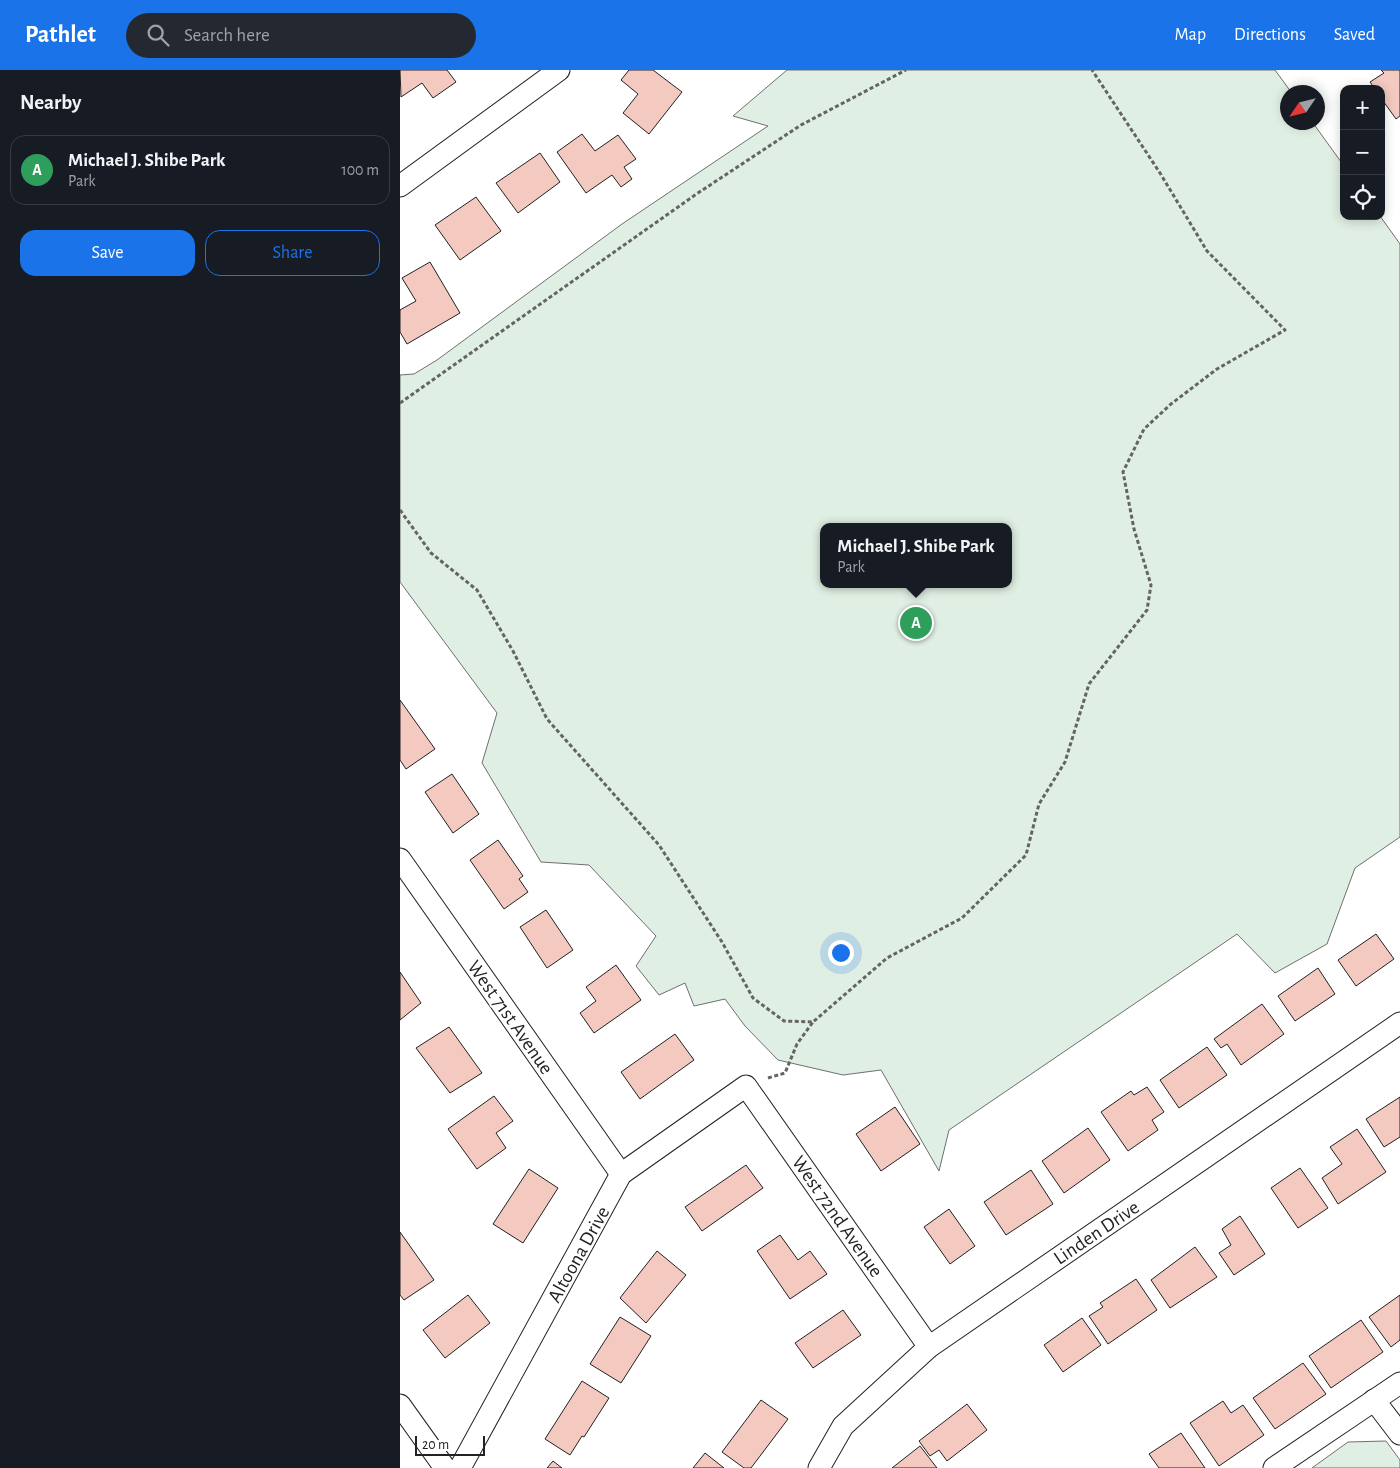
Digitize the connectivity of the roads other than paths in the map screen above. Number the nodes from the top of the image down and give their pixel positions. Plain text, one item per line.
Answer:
1 (559, 70) edge
2 (400, 186) edge
3 (400, 859) edge
4 (1400, 1023) edge
5 (746, 1086) joint
6 (622, 1174) junction
7 (929, 1347) junction
8 (1400, 1383) edge
9 (1374, 1400) junction
10 (400, 1405) edge
11 (1400, 1434) edge
12 (444, 1468) edge
13 (460, 1468) edge
14 (819, 1468) edge
15 (1274, 1468) edge

1 - 2 street
3 - 6 street, West 71st Avenue
4 - 7 street, Linden Drive
5 - 6 street, Altoona Drive
5 - 7 street, West 72nd Avenue
6 - 13 street, Altoona Drive
7 - 14 street, Linden Drive
8 - 9 street
9 - 11 street
9 - 15 street
10 - 12 street

